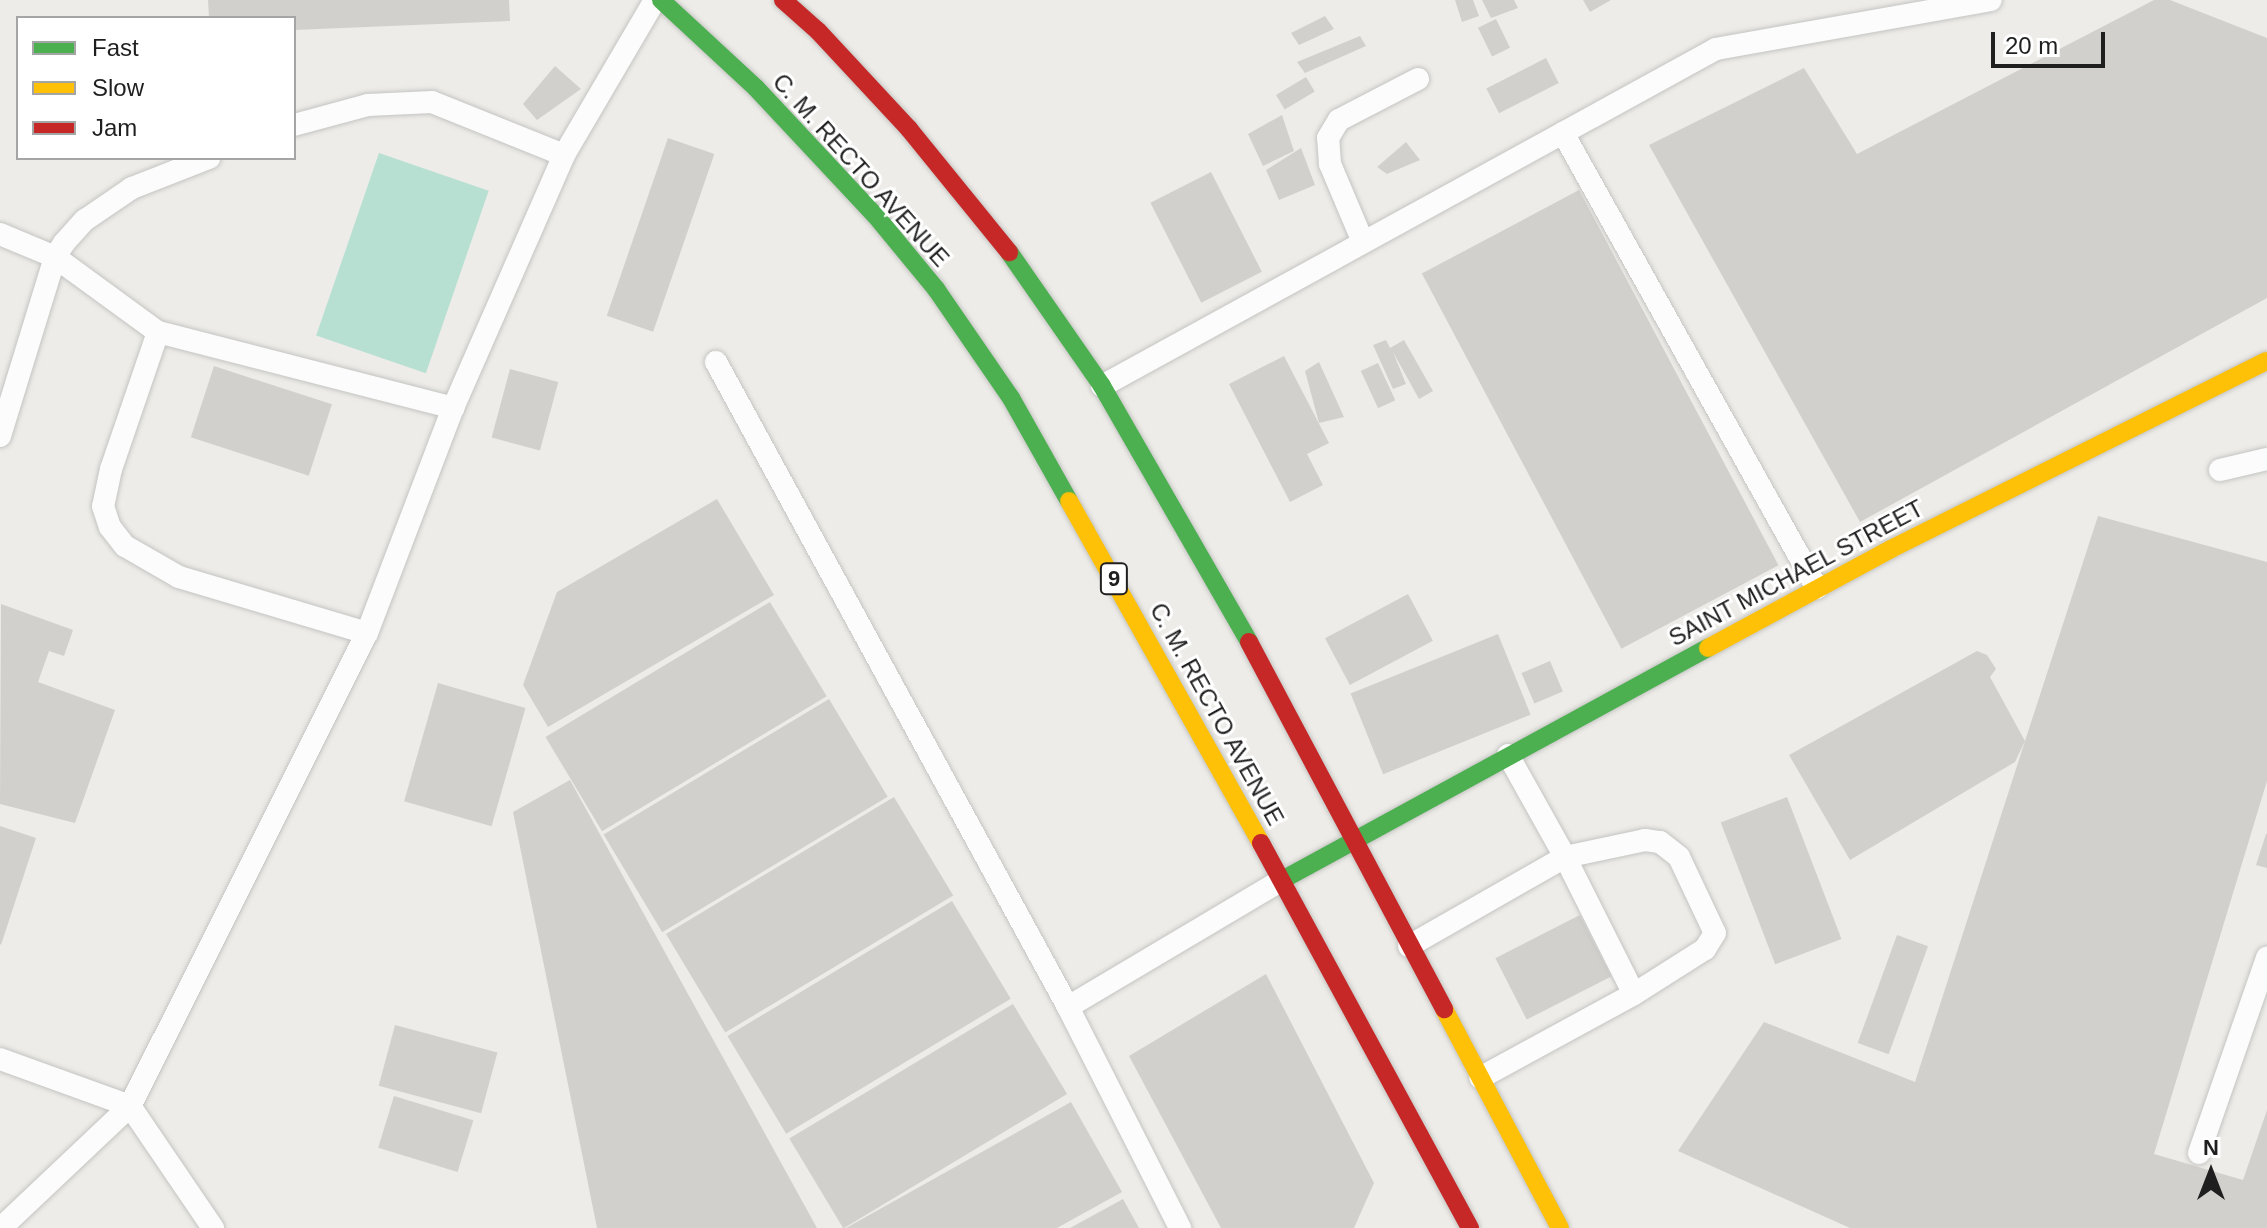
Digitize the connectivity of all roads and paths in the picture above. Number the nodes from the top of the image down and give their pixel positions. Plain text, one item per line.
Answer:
1 (655, 0) edge
2 (661, 0) edge
3 (783, 0) edge
4 (1991, 0) edge
5 (1418, 79) dead end
6 (296, 124) edge
7 (1563, 133) junction
8 (564, 155) junction
9 (204, 160) edge
10 (0, 234) edge
11 (1363, 242) junction
12 (55, 257) junction
13 (158, 332) junction
14 (2267, 361) edge
15 (716, 362) dead end
16 (1102, 386) junction
17 (453, 408) junction
18 (0, 436) edge
19 (2267, 459) edge
20 (2220, 470) dead end
21 (1817, 588) junction
22 (367, 633) junction
23 (1508, 755) junction
24 (1355, 842) junction
25 (1565, 857) junction
26 (1282, 880) junction
27 (1409, 946) junction
28 (2267, 958) edge
29 (1634, 994) junction
30 (1068, 1007) junction
31 (0, 1059) edge
32 (1480, 1078) junction
33 (130, 1106) junction
34 (2199, 1153) dead end
35 (1, 1228) edge
36 (213, 1228) edge
37 (1180, 1228) edge
38 (1470, 1228) edge
39 (1560, 1228) edge

1 - 8 lane
2 - 26 main road, C. M. RECTO AVENUE / 9
3 - 16 main road
4 - 7 lane
5 - 11 lane
6 - 8 lane
7 - 11 lane
7 - 21 lane
8 - 17 lane
9 - 12 lane
10 - 12 lane
11 - 16 lane
12 - 13 lane
12 - 18 lane
13 - 17 lane
13 - 22 lane
14 - 21 main road, SAINT MICHAEL STREET
15 - 30 lane
16 - 24 main road
17 - 22 lane
19 - 20 lane
21 - 23 main road, SAINT MICHAEL STREET
22 - 33 lane
23 - 24 main road, SAINT MICHAEL STREET
23 - 25 lane
24 - 26 main road, SAINT MICHAEL STREET
24 - 27 main road
25 - 27 lane
25 - 29 lane
25 - 29 lane
26 - 30 lane
26 - 38 main road, C. M. RECTO AVENUE / 9
27 - 32 main road
28 - 34 lane
29 - 32 lane
30 - 37 lane
31 - 33 lane
32 - 39 main road
33 - 35 lane
33 - 36 lane

